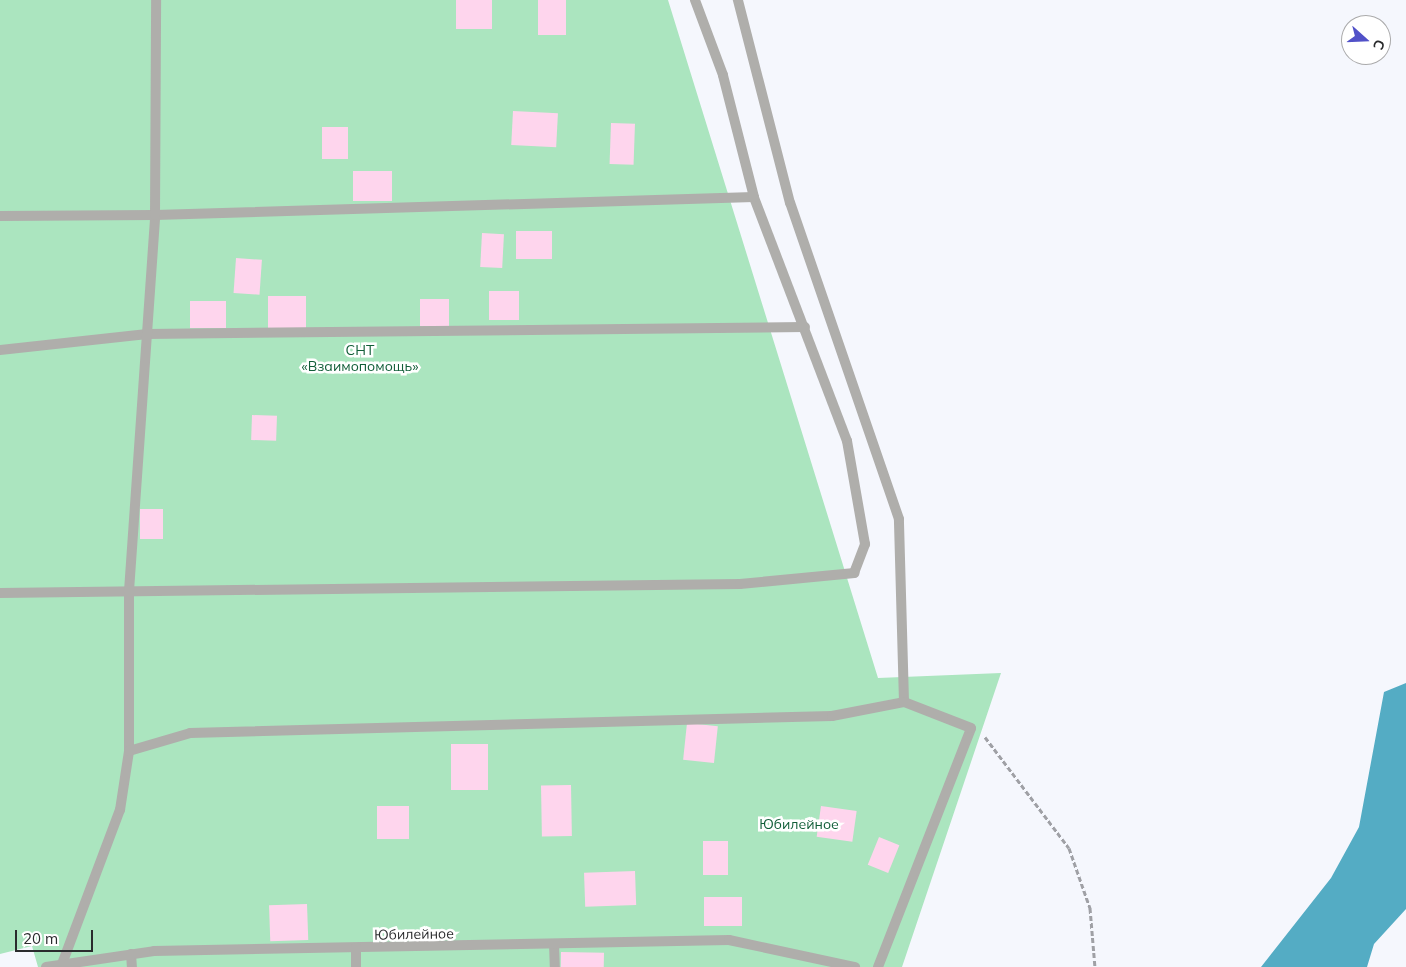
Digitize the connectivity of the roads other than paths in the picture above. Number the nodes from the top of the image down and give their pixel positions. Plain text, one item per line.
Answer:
1 (156, 0) edge
2 (695, 0) edge
3 (738, 0) edge
4 (754, 197) junction
5 (154, 214) junction
6 (0, 216) edge
7 (805, 327) junction
8 (147, 334) junction
9 (0, 350) edge
10 (129, 591) junction
11 (0, 593) edge
12 (904, 702) junction
13 (129, 751) junction
14 (554, 944) junction
15 (356, 948) junction
16 (131, 954) junction
17 (62, 964) junction
18 (46, 967) edge
19 (132, 967) edge
20 (356, 967) edge
21 (555, 967) edge
22 (855, 967) edge
23 (878, 967) edge

1 - 5 lane
2 - 4 lane
3 - 12 lane
4 - 5 lane
4 - 7 lane
5 - 6 lane
5 - 8 lane
7 - 8 lane
7 - 10 lane
8 - 9 lane
8 - 10 lane
10 - 11 lane
10 - 13 lane
12 - 13 lane
12 - 23 lane
13 - 17 lane
14 - 15 lane, Юбилейное
14 - 21 lane
14 - 22 lane, Юбилейное
15 - 16 lane, Юбилейное
15 - 20 lane
16 - 17 lane, Юбилейное
16 - 19 lane
17 - 18 lane, Юбилейное

